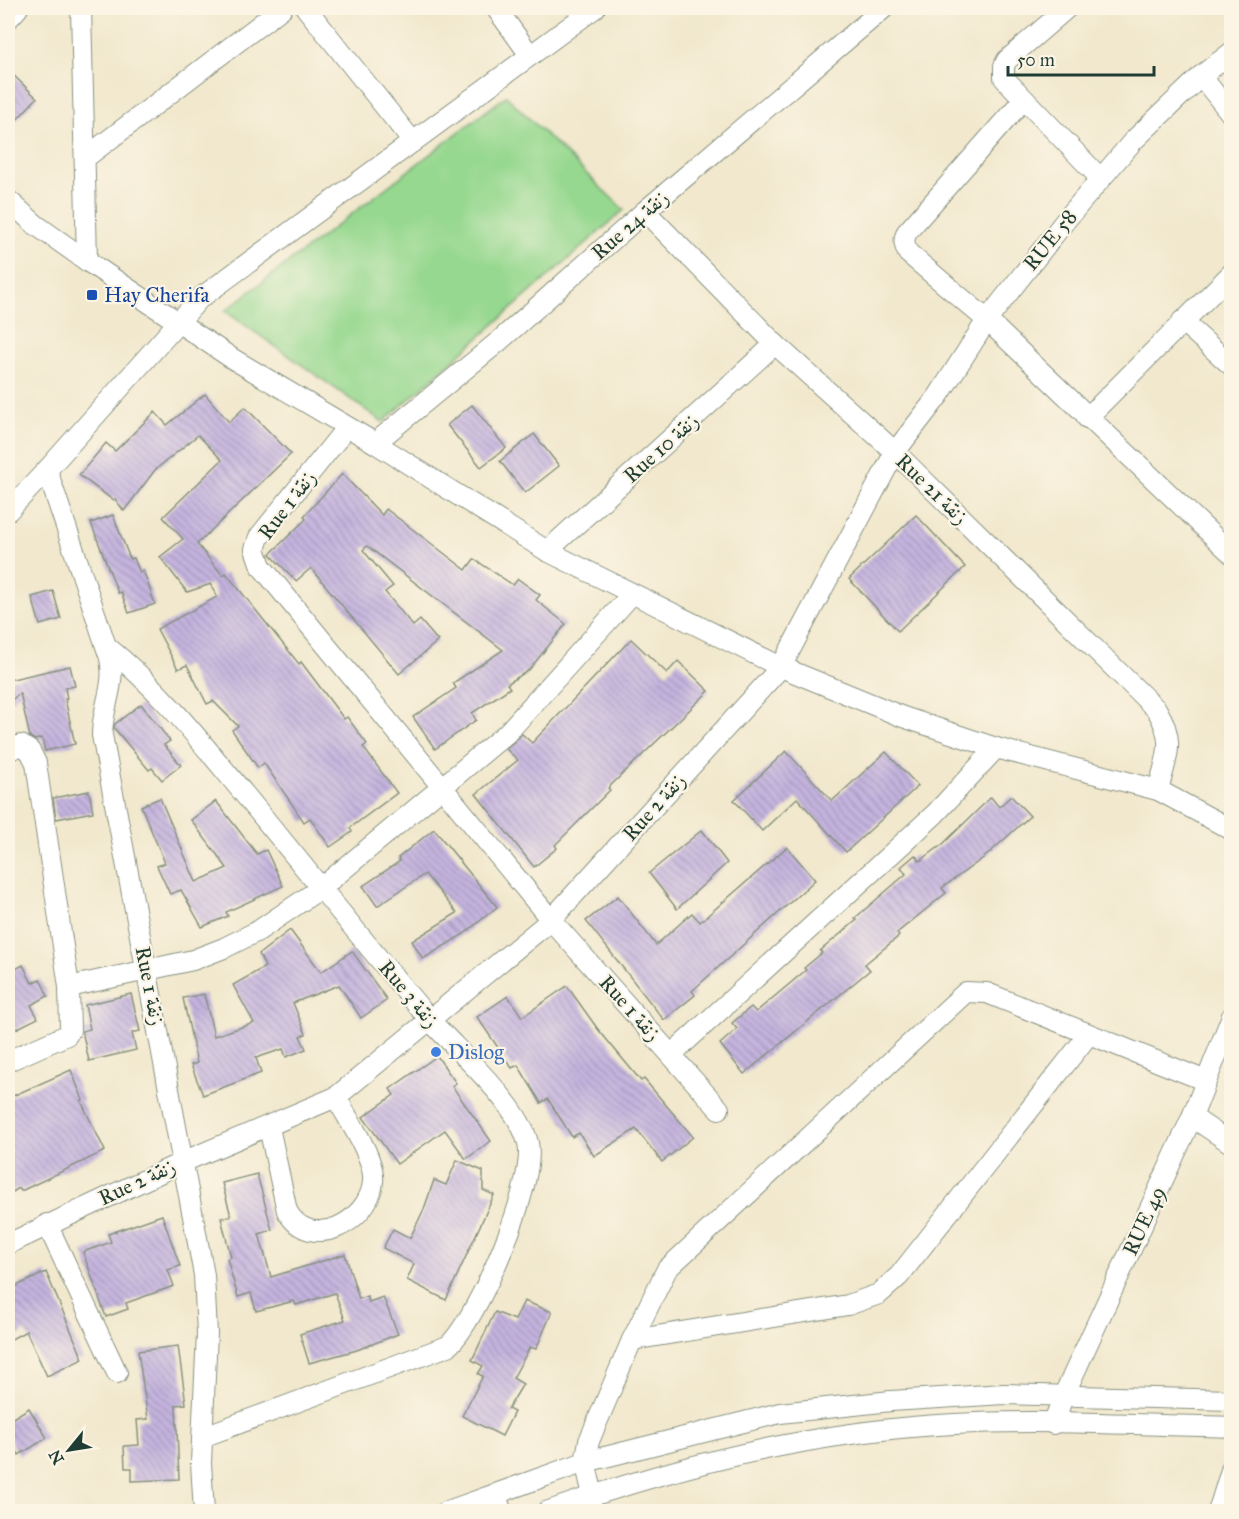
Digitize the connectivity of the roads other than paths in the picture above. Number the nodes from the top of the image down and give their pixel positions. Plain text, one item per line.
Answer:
1 (18, 8) edge
2 (81, 8) edge
3 (282, 8) edge
4 (306, 8) edge
5 (496, 8) edge
6 (595, 8) edge
7 (884, 8) edge
8 (1067, 8) edge
9 (8, 19) edge
10 (1232, 52) edge
11 (530, 55) junction
12 (1201, 76) junction
13 (1023, 100) junction
14 (1232, 115) edge
15 (413, 142) junction
16 (85, 158) junction
17 (1101, 179) junction
18 (8, 200) edge
19 (645, 211) junction
20 (8, 214) edge
21 (36, 225) junction
22 (87, 261) junction
23 (1232, 273) edge
24 (987, 320) junction
25 (1182, 321) junction
26 (179, 323) junction
27 (775, 344) junction
28 (1232, 366) edge
29 (1087, 418) junction
30 (347, 427) junction
31 (375, 443) junction
32 (895, 452) junction
33 (47, 470) junction
34 (8, 511) edge
35 (547, 551) junction
36 (1232, 554) edge
37 (632, 594) junction
38 (106, 646) junction
39 (781, 667) junction
40 (996, 748) junction
41 (8, 751) edge
42 (444, 788) junction
43 (1158, 790) junction
44 (1232, 830) edge
45 (321, 888) junction
46 (551, 920) junction
47 (146, 970) junction
48 (69, 987) junction
49 (1232, 1016) edge
50 (430, 1020) junction
51 (1089, 1034) junction
52 (672, 1054) junction
53 (8, 1061) edge
54 (1206, 1081) junction
55 (336, 1097) junction
56 (719, 1109) dead end
57 (1192, 1117) junction
58 (269, 1127) junction
59 (1232, 1144) edge
60 (184, 1161) junction
61 (47, 1224) junction
62 (8, 1244) edge
63 (632, 1340) junction
64 (117, 1373) dead end
65 (1064, 1395) junction
66 (1232, 1400) edge
67 (1053, 1424) junction
68 (1232, 1427) edge
69 (202, 1437) junction
70 (585, 1462) junction
71 (1232, 1467) edge
72 (593, 1495) junction
73 (499, 1503) edge
74 (204, 1512) edge
75 (445, 1512) edge
76 (546, 1512) edge
77 (1218, 1512) edge

1 - 9 street
2 - 16 street
3 - 16 street
4 - 15 street
5 - 11 street
6 - 11 street
7 - 19 street, Rue 24 زنقة
8 - 13 street
10 - 12 street, RUE 58
11 - 15 street
12 - 14 street
12 - 17 street, RUE 58
13 - 17 street
13 - 24 street
15 - 26 street
16 - 22 street
17 - 24 street, RUE 58
18 - 21 street
19 - 27 street, Rue 21 زنقة
19 - 31 street, Rue 24 زنقة
20 - 21 street
21 - 22 street
22 - 26 street
23 - 25 street
24 - 29 street
24 - 32 street, RUE 58
25 - 28 street
25 - 29 street
26 - 30 street
26 - 33 street
27 - 32 street, Rue 21 زنقة
27 - 35 street, Rue 10 زنقة
29 - 36 street
30 - 31 street
30 - 42 street, Rue 1 زنقة
31 - 35 street
32 - 39 street, Rue 2 زنقة
32 - 43 street, Rue 21 زنقة
33 - 34 street
33 - 38 street, Rue 1 زنقة
35 - 37 street
37 - 39 street
37 - 42 street
38 - 45 street, Rue 3 زنقة
38 - 47 street, Rue 1 زنقة
39 - 40 street
39 - 46 street, Rue 2 زنقة
40 - 43 street
40 - 52 street
41 - 48 street
42 - 45 street
42 - 46 street, Rue 1 زنقة
43 - 44 street
45 - 47 street
45 - 50 street, Rue 3 زنقة
46 - 50 street, Rue 2 زنقة
46 - 52 street, Rue 1 زنقة
47 - 48 street
47 - 60 street, Rue 1 زنقة
48 - 53 street
49 - 54 street, RUE 49
50 - 55 street, Rue 2 زنقة
50 - 69 street, Rue 3 زنقة
51 - 54 street
51 - 63 street
51 - 63 street
52 - 56 street, Rue 1 زنقة
54 - 57 street, RUE 49
55 - 58 street, Rue 2 زنقة
55 - 58 street
57 - 59 street
57 - 65 street, RUE 49
58 - 60 street, Rue 2 زنقة
60 - 61 street, Rue 2 زنقة
60 - 69 street, Rue 1 زنقة
61 - 62 street, Rue 2 زنقة
61 - 64 street
63 - 70 street
65 - 66 street
65 - 67 street, RUE 49
65 - 70 street
67 - 68 street
67 - 72 street
69 - 74 street, Rue 1 زنقة
70 - 72 street
70 - 73 street
71 - 77 street
72 - 76 street
73 - 75 street

